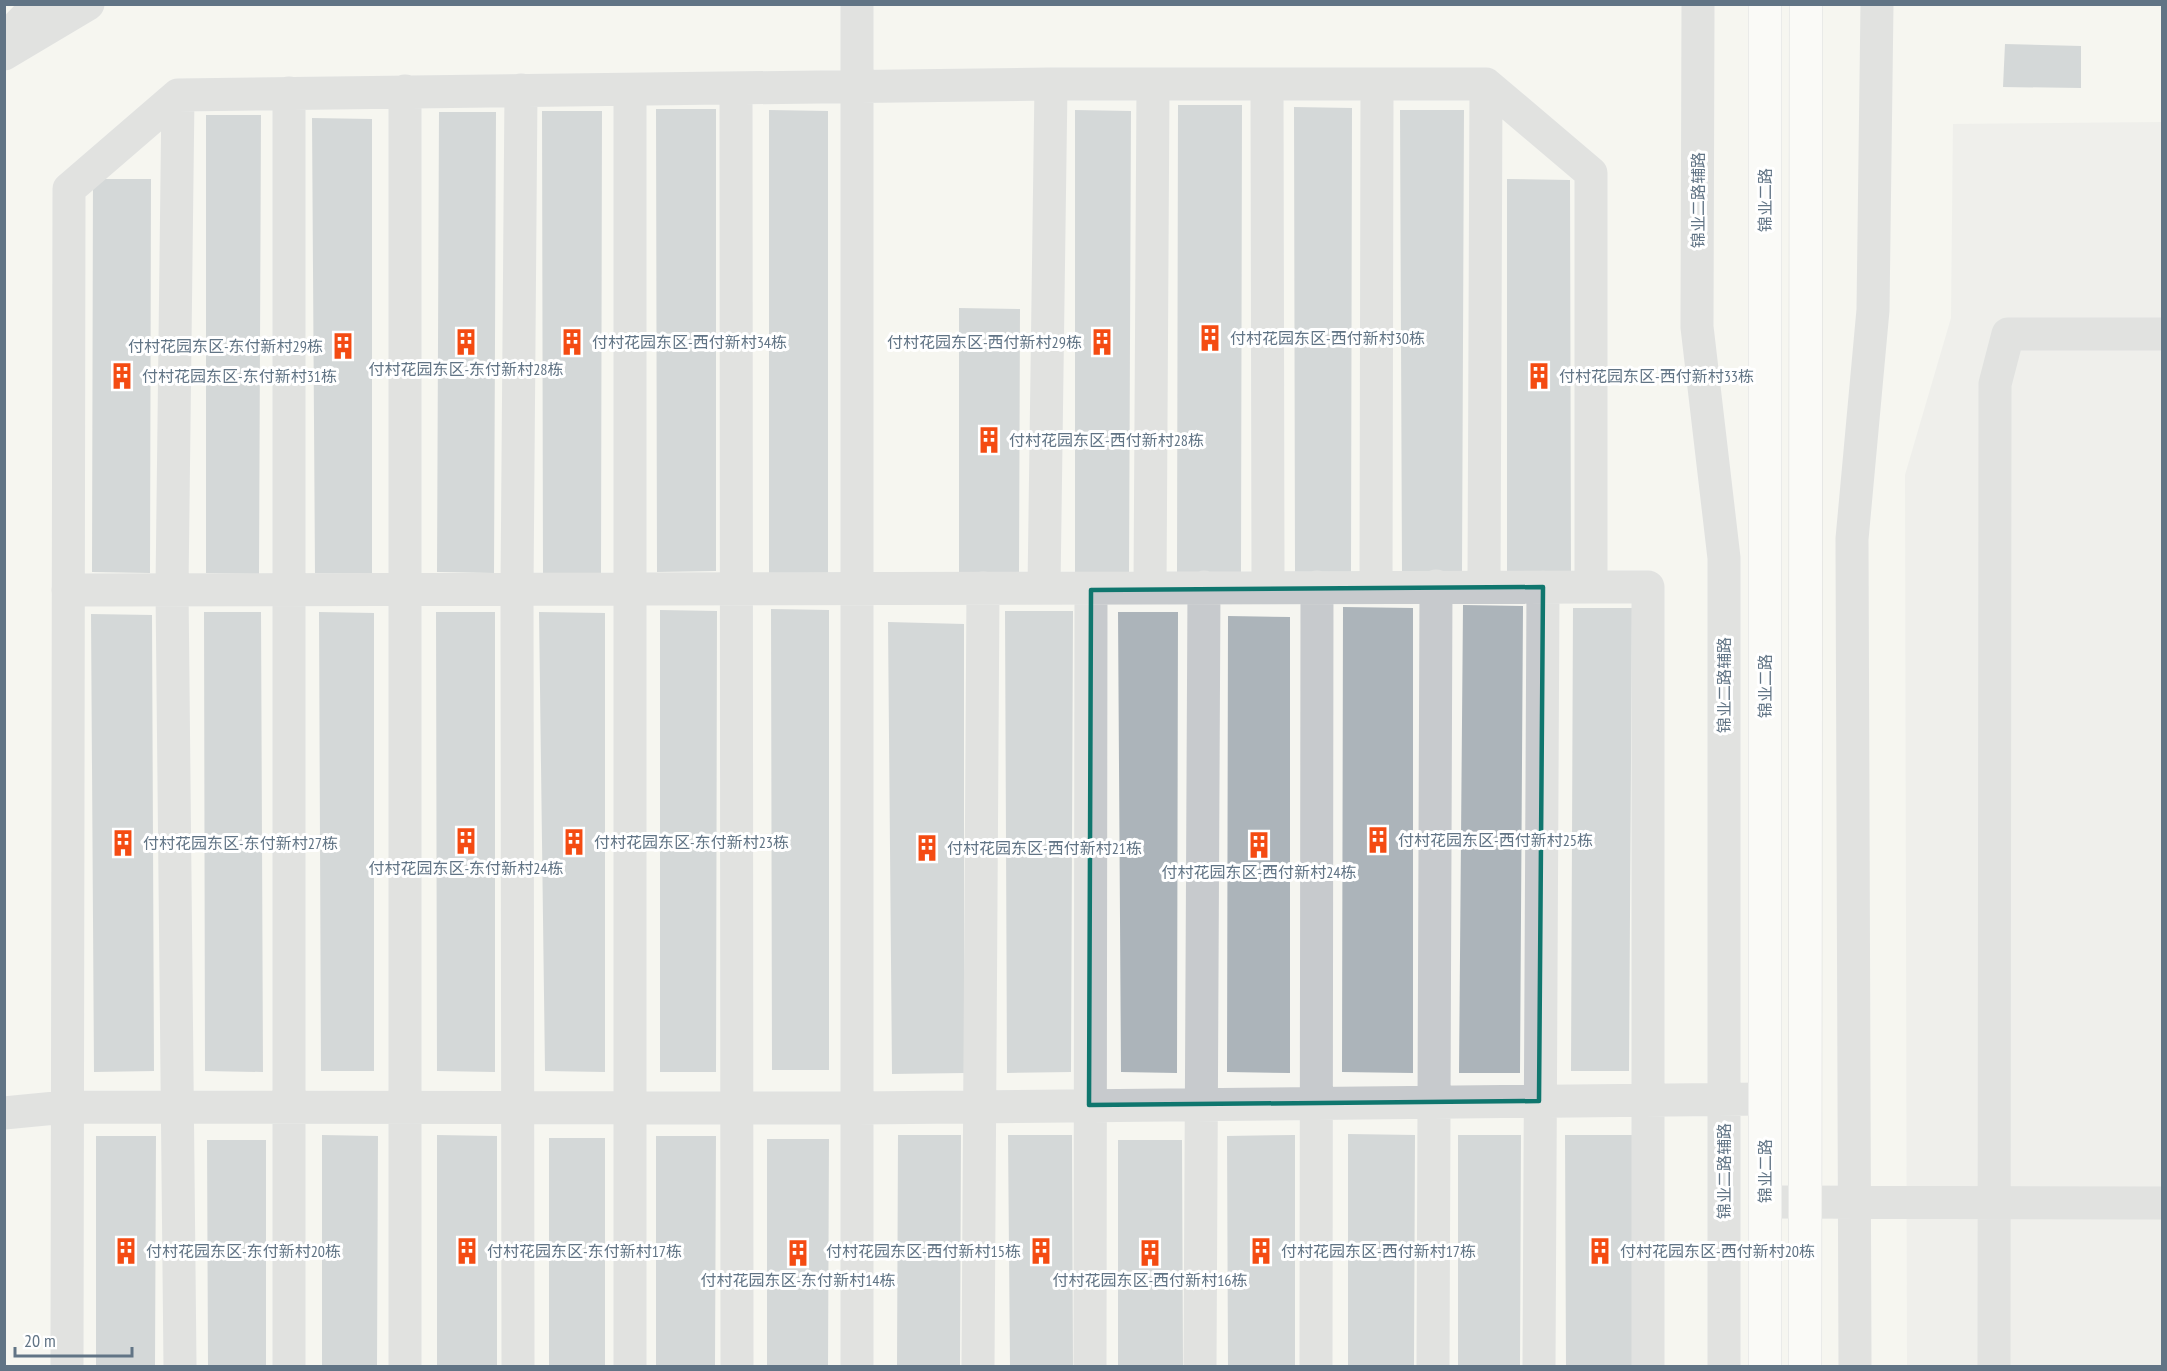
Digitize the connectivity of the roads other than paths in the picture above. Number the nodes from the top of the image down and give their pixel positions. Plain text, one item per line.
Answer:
1 (39, 4) edge
2 (88, 4) edge
3 (857, 4) edge
4 (1698, 4) edge
5 (1765, 4) edge
6 (1806, 4) edge
7 (1877, 4) edge
8 (4, 40) edge
9 (4, 54) edge
10 (1051, 84) junction
11 (1486, 84) junction
12 (1153, 85) junction
13 (1267, 85) junction
14 (856, 86) junction
15 (1377, 86) junction
16 (736, 88) junction
17 (521, 90) junction
18 (630, 90) junction
19 (405, 91) junction
20 (289, 93) junction
21 (178, 96) junction
22 (2163, 334) edge
23 (1484, 585) junction
24 (1268, 586) junction
25 (1436, 586) junction
26 (736, 587) junction
27 (1204, 587) junction
28 (1317, 587) junction
29 (1376, 587) junction
30 (1543, 587) junction
31 (1591, 587) junction
32 (172, 588) junction
33 (289, 588) junction
34 (982, 588) junction
35 (1044, 588) junction
36 (1150, 588) junction
37 (517, 589) junction
38 (857, 589) junction
39 (68, 590) junction
40 (404, 590) junction
41 (629, 590) junction
42 (1091, 590) junction
43 (1765, 1099) junction
44 (1724, 1100) junction
45 (1539, 1101) junction
46 (1647, 1101) junction
47 (1315, 1102) junction
48 (1434, 1104) junction
49 (1089, 1105) junction
50 (1200, 1105) junction
51 (978, 1106) junction
52 (66, 1107) junction
53 (177, 1107) junction
54 (405, 1107) junction
55 (289, 1108) junction
56 (519, 1108) junction
57 (629, 1108) junction
58 (737, 1108) junction
59 (857, 1108) junction
60 (4, 1113) edge
61 (1805, 1201) junction
62 (1994, 1201) junction
63 (1765, 1202) junction
64 (1854, 1202) junction
65 (2163, 1203) edge
66 (67, 1366) edge
67 (180, 1366) edge
68 (289, 1366) edge
69 (405, 1366) edge
70 (518, 1366) edge
71 (630, 1366) edge
72 (737, 1366) edge
73 (857, 1366) edge
74 (978, 1366) edge
75 (1090, 1366) edge
76 (1200, 1366) edge
77 (1317, 1366) edge
78 (1433, 1366) edge
79 (1539, 1366) edge
80 (1648, 1366) edge
81 (1724, 1366) edge
82 (1765, 1366) edge
83 (1805, 1366) edge
84 (1855, 1366) edge
85 (1994, 1366) edge

1 - 8 street
2 - 9 street
3 - 14 street
4 - 44 street, 锦业二路辅路
5 - 43 main road, 锦业二路
6 - 61 main road
7 - 64 street
10 - 12 street
10 - 14 street
10 - 35 street
11 - 15 street
11 - 23 street
11 - 31 street
12 - 13 street
12 - 36 street
13 - 15 street
13 - 24 street
14 - 16 street
14 - 38 street
15 - 29 street
16 - 18 street
16 - 26 street
17 - 18 street
17 - 19 street
17 - 37 street
18 - 41 street
19 - 20 street
19 - 40 street
20 - 21 street
20 - 33 street
21 - 32 street
21 - 39 street
22 - 62 street
23 - 25 street
23 - 30 street
24 - 27 street
24 - 28 street
25 - 29 street
25 - 48 street
26 - 38 street
26 - 41 street
26 - 58 street
27 - 36 street
27 - 50 street
28 - 29 street
28 - 47 street
30 - 31 street
30 - 45 street
31 - 46 street
32 - 33 street
32 - 39 street
32 - 53 street
33 - 40 street
33 - 55 street
34 - 35 street
34 - 38 street
34 - 51 street
35 - 42 street
36 - 42 street
37 - 40 street
37 - 41 street
37 - 56 street
38 - 59 street
39 - 52 street
40 - 54 street
41 - 57 street
42 - 49 street
43 - 44 street
43 - 63 main road, 锦业二路
44 - 46 street
44 - 81 street, 锦业二路辅路
45 - 46 street
45 - 48 street
45 - 79 street
46 - 80 street
47 - 48 street
47 - 50 street
47 - 77 street
48 - 78 street
49 - 50 street
49 - 51 street
49 - 75 street
50 - 76 street
51 - 59 street
51 - 74 street
52 - 53 street
52 - 60 street
52 - 66 street
53 - 55 street
53 - 67 street
54 - 55 street
54 - 56 street
54 - 69 street
55 - 68 street
56 - 57 street
56 - 70 street
57 - 58 street
57 - 71 street
58 - 59 street
58 - 72 street
59 - 73 street
61 - 63 street
61 - 64 street
61 - 83 main road
62 - 64 street
62 - 65 street
62 - 85 street
63 - 82 main road, 锦业二路
64 - 84 street

